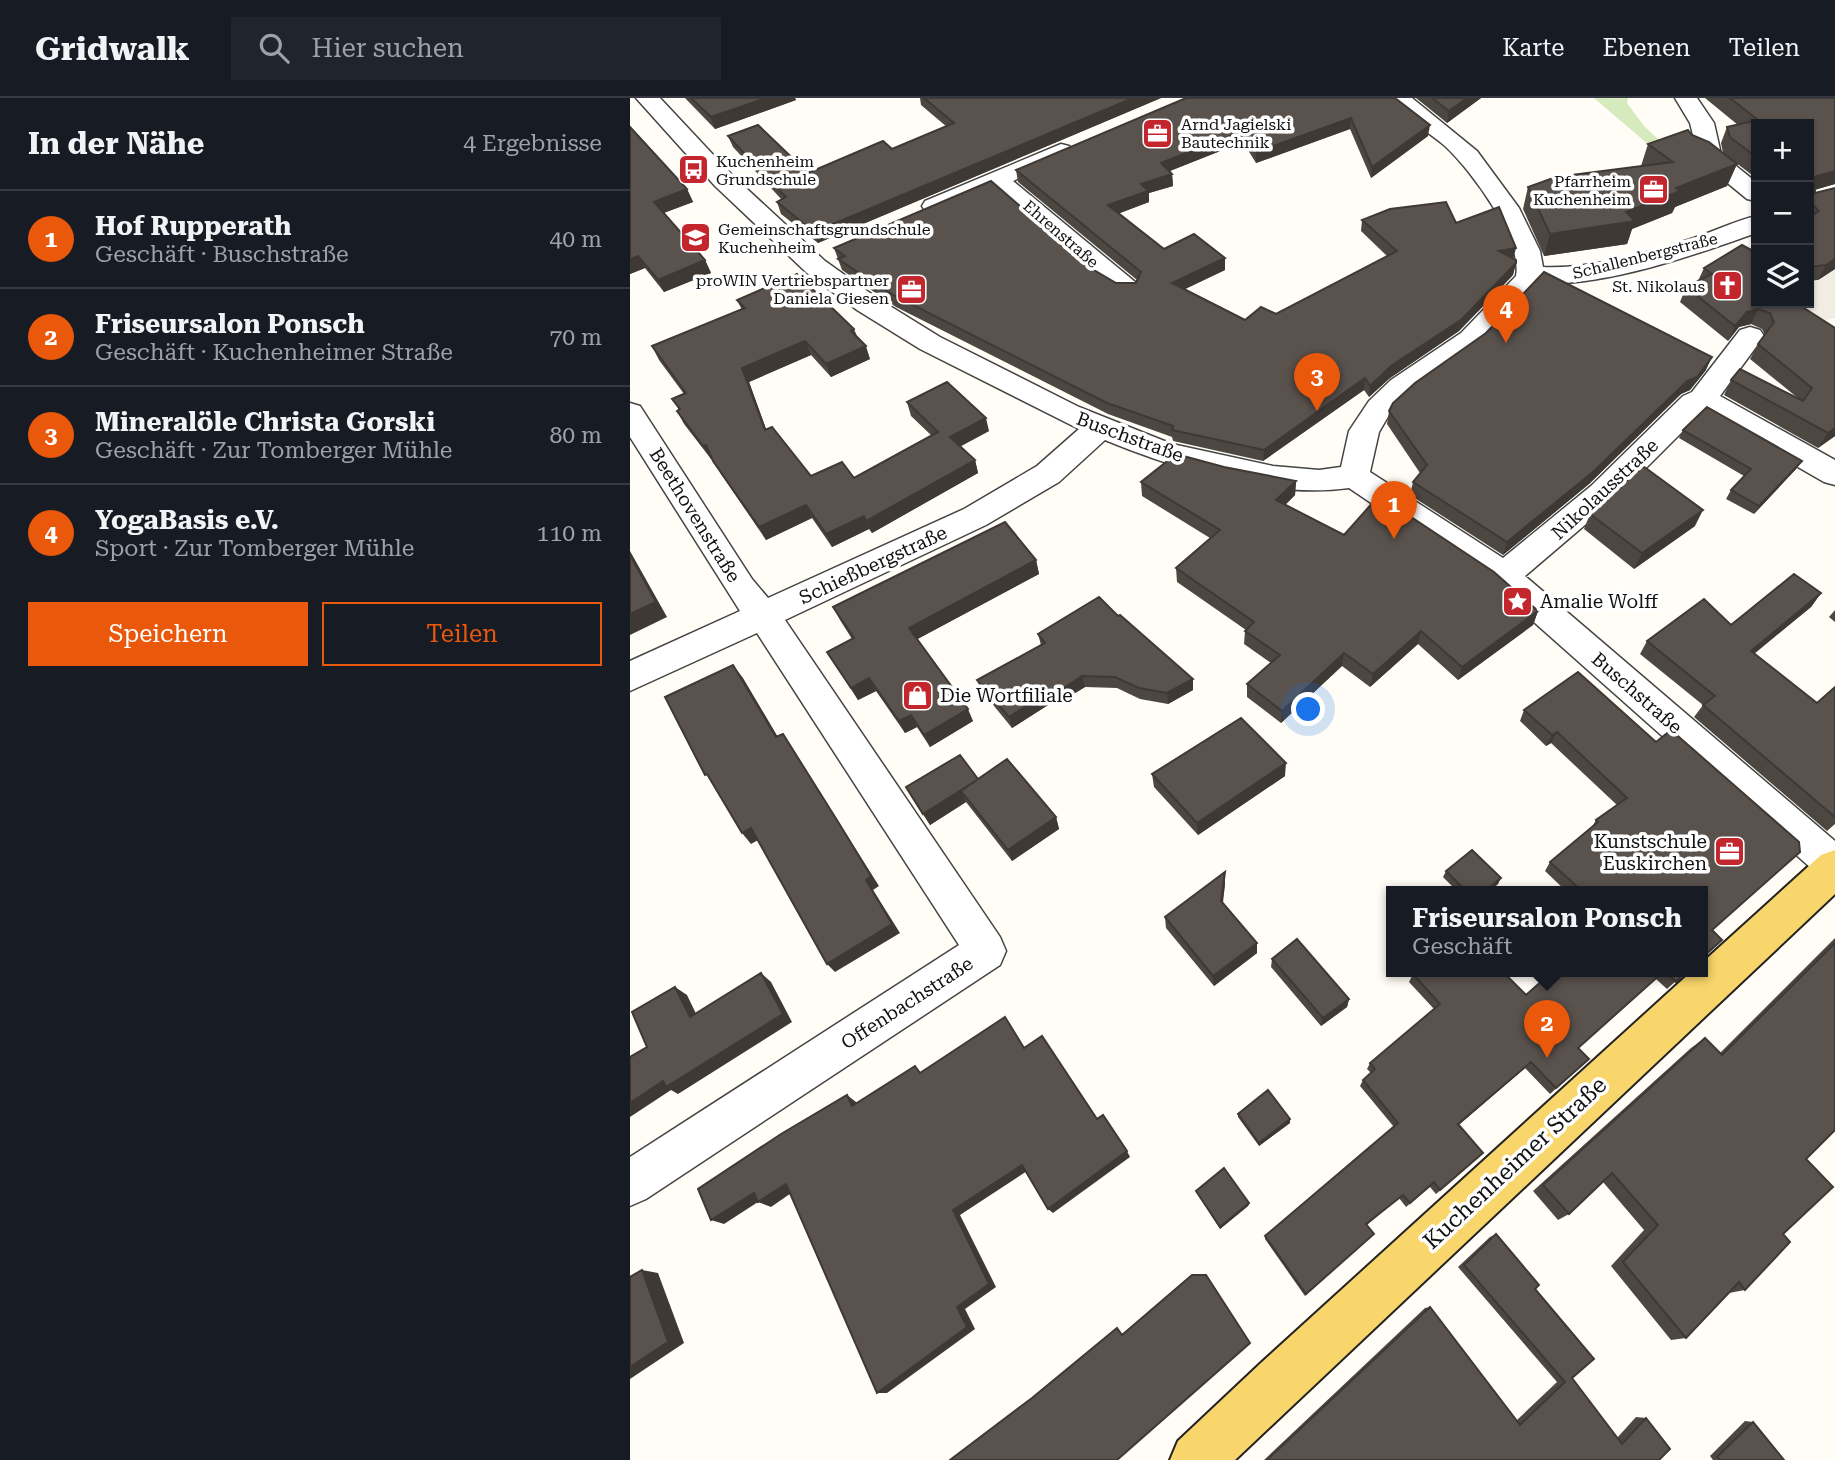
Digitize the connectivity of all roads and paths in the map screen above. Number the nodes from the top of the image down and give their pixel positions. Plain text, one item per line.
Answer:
1 (647, 98) edge
2 (1397, 98) edge
3 (1686, 98) edge
4 (1085, 141) edge
5 (996, 179) junction
6 (1751, 190) edge
7 (910, 217) edge
8 (1751, 226) edge
9 (836, 249) edge
10 (808, 260) junction
11 (1531, 274) junction
12 (1128, 286) edge
13 (1750, 336) dead end
14 (1702, 399) junction
15 (630, 413) edge
16 (1099, 428) junction
17 (1835, 474) edge
18 (1354, 477) junction
19 (1503, 575) junction
20 (762, 616) junction
21 (630, 677) edge
22 (1835, 867) edge
23 (630, 1183) edge
24 (1197, 1460) edge

1 - 10 street, Buschstraße
2 - 11 street
3 - 6 street
4 - 5 street
5 - 7 street
5 - 12 street, Ehrenstraße
8 - 11 street, Schallenbergstraße
9 - 10 street
10 - 16 street, Buschstraße
11 - 18 street
13 - 14 street, Nikolausstraße
14 - 17 street
14 - 19 street, Nikolausstraße
15 - 20 street, Beethovenstraße
16 - 18 street, Buschstraße
16 - 20 street, Schießbergstraße
18 - 19 street, Buschstraße
19 - 22 street, Buschstraße
20 - 21 street, Schießbergstraße
20 - 23 street, Offenbachstraße
22 - 24 main road, Kuchenheimer Straße

